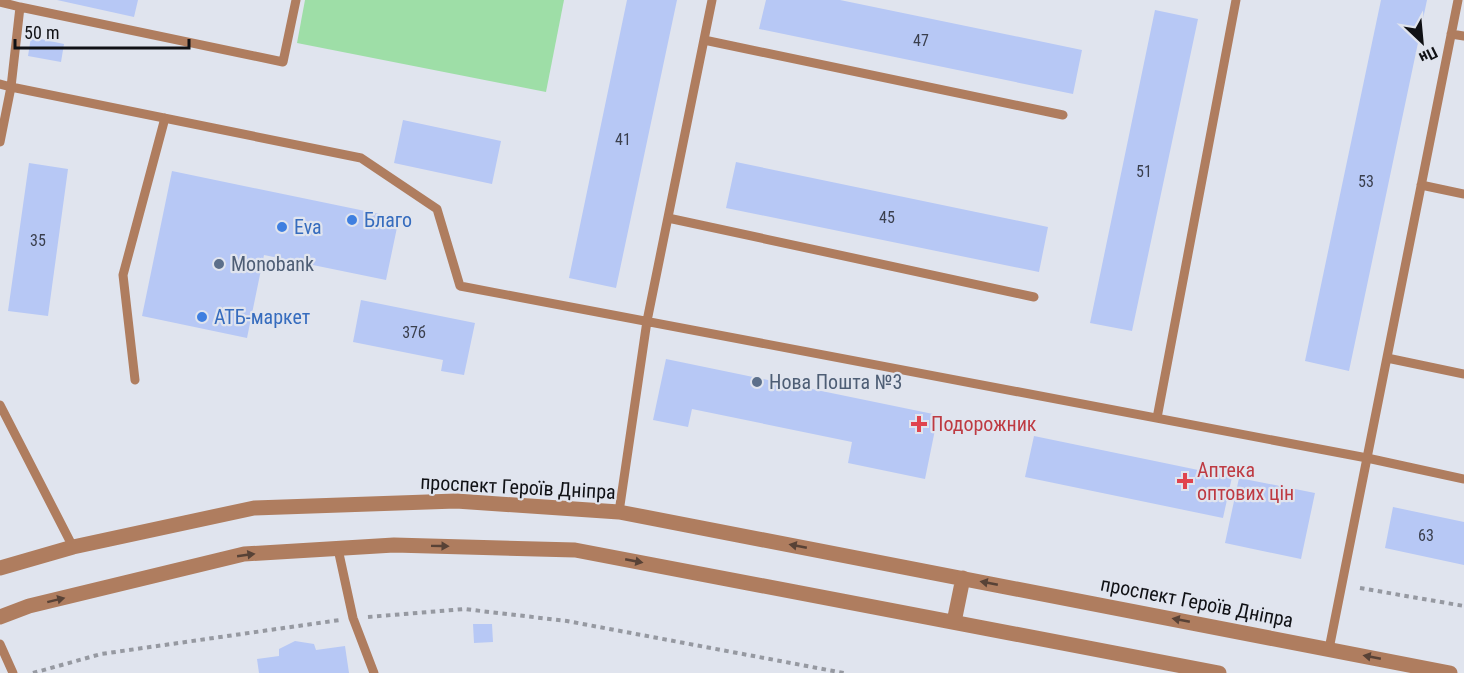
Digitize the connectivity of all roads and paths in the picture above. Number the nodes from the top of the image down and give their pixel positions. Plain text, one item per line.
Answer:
1 (296, 0) edge
2 (712, 0) edge
3 (1236, 0) edge
4 (1458, 0) edge
5 (0, 2) edge
6 (20, 7) junction
7 (1451, 34) junction
8 (1464, 36) edge
9 (704, 40) junction
10 (0, 84) edge
11 (11, 87) junction
12 (1063, 115) dead end
13 (165, 118) junction
14 (0, 142) edge
15 (1421, 185) junction
16 (1464, 194) edge
17 (668, 219) junction
18 (1034, 297) dead end
19 (647, 321) junction
20 (1387, 358) junction
21 (1464, 374) edge
22 (135, 380) dead end
23 (0, 405) edge
24 (1157, 418) junction
25 (1367, 458) junction
26 (1464, 479) edge
27 (619, 512) junction
28 (73, 547) junction
29 (338, 549) junction
30 (0, 568) edge
31 (963, 578) junction
32 (1360, 588) dead end
33 (1464, 606) edge
34 (0, 617) edge
35 (353, 618) junction
36 (954, 622) junction
37 (0, 644) edge
38 (1329, 649) junction
39 (1187, 670) edge
40 (1423, 670) edge
41 (13, 673) edge
42 (33, 673) edge
43 (374, 673) edge
44 (844, 673) edge
45 (1219, 673) edge
46 (1450, 673) edge

1 - 6 lane
2 - 9 lane
3 - 24 lane
4 - 7 lane
5 - 6 lane
6 - 11 lane
7 - 8 lane
7 - 15 lane
9 - 12 lane
9 - 17 lane
10 - 11 lane
11 - 13 lane
11 - 14 lane
13 - 19 lane
13 - 22 lane
15 - 16 lane
15 - 20 lane
17 - 18 lane
17 - 19 lane
19 - 24 lane
19 - 27 lane
20 - 21 lane
20 - 25 lane
23 - 28 lane
24 - 25 lane
25 - 26 lane
25 - 38 lane
27 - 28 street, проспект Героїв Дніпра
31 -> 27 street, проспект Героїв Дніпра
28 - 30 street, проспект Героїв Дніпра
34 -> 29 street
29 - 35 lane
29 -> 36 street
31 - 36 street
38 -> 31 street, проспект Героїв Дніпра
32 - 33 path
35 - 42 path
35 - 43 lane
35 - 44 path
36 - 39 street
37 - 41 lane
40 -> 38 street, проспект Героїв Дніпра
39 - 45 street
40 - 46 street, проспект Героїв Дніпра

